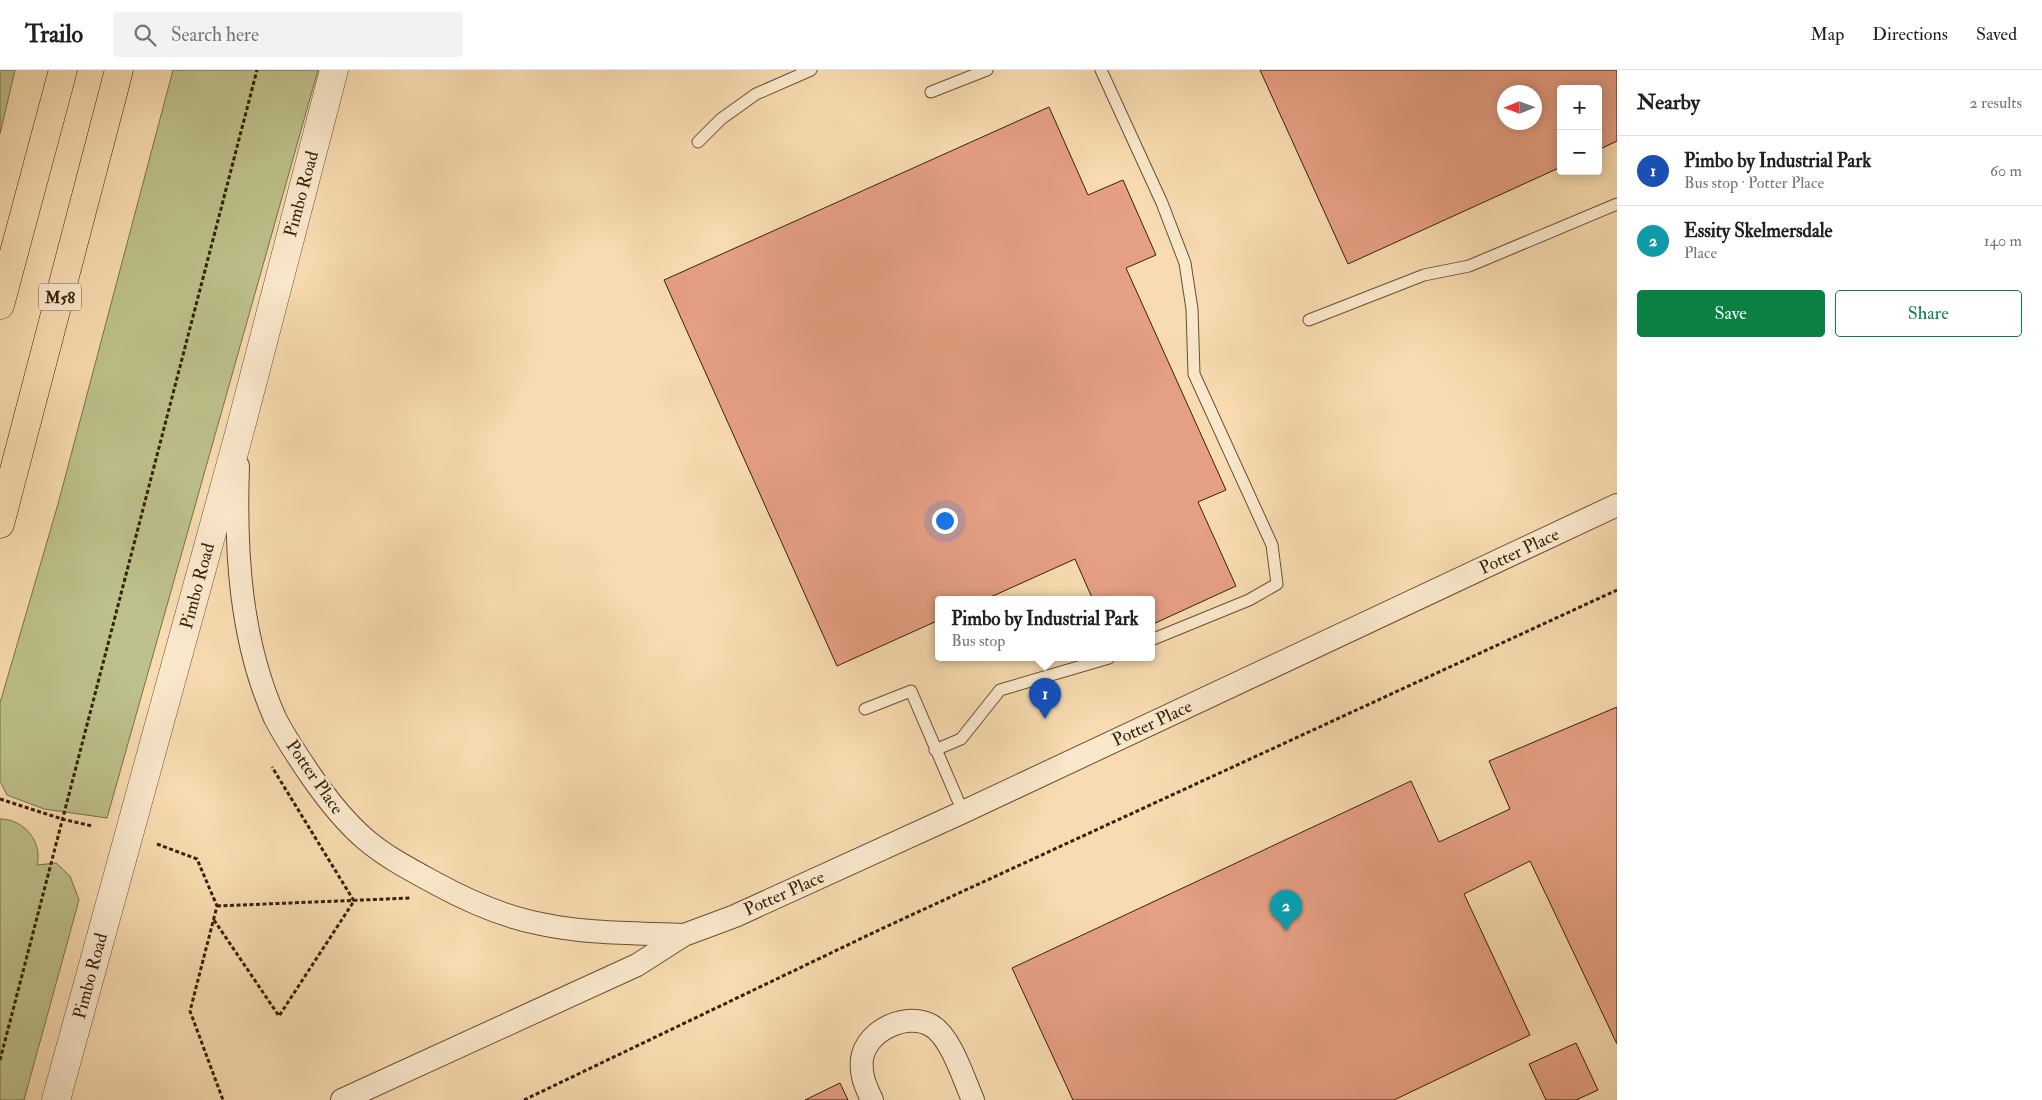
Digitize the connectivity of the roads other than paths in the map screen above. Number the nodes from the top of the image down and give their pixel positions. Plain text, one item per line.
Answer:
1 (63, 70) edge
2 (119, 70) edge
3 (334, 70) edge
4 (810, 70) edge
5 (987, 70) edge
6 (1101, 70) edge
7 (931, 92) dead end
8 (698, 142) dead end
9 (1617, 204) edge
10 (0, 305) edge
11 (1308, 320) dead end
12 (239, 434) junction
13 (1617, 505) edge
14 (0, 524) edge
15 (1155, 638) edge
16 (1099, 661) edge
17 (865, 709) dead end
18 (935, 750) junction
19 (963, 812) junction
20 (684, 935) junction
21 (56, 1100) edge
22 (342, 1100) edge
23 (872, 1100) edge
24 (973, 1100) edge

1 - 10 highway
2 - 14 highway, M58
3 - 12 street, Pimbo Road
4 - 8 lane
5 - 7 lane
6 - 15 lane
9 - 11 lane
12 - 20 street, Potter Place
12 - 21 street, Pimbo Road
13 - 19 street, Potter Place
16 - 18 lane
17 - 18 lane
18 - 19 lane
19 - 20 street, Potter Place
20 - 22 street, Potter Place
23 - 24 street

